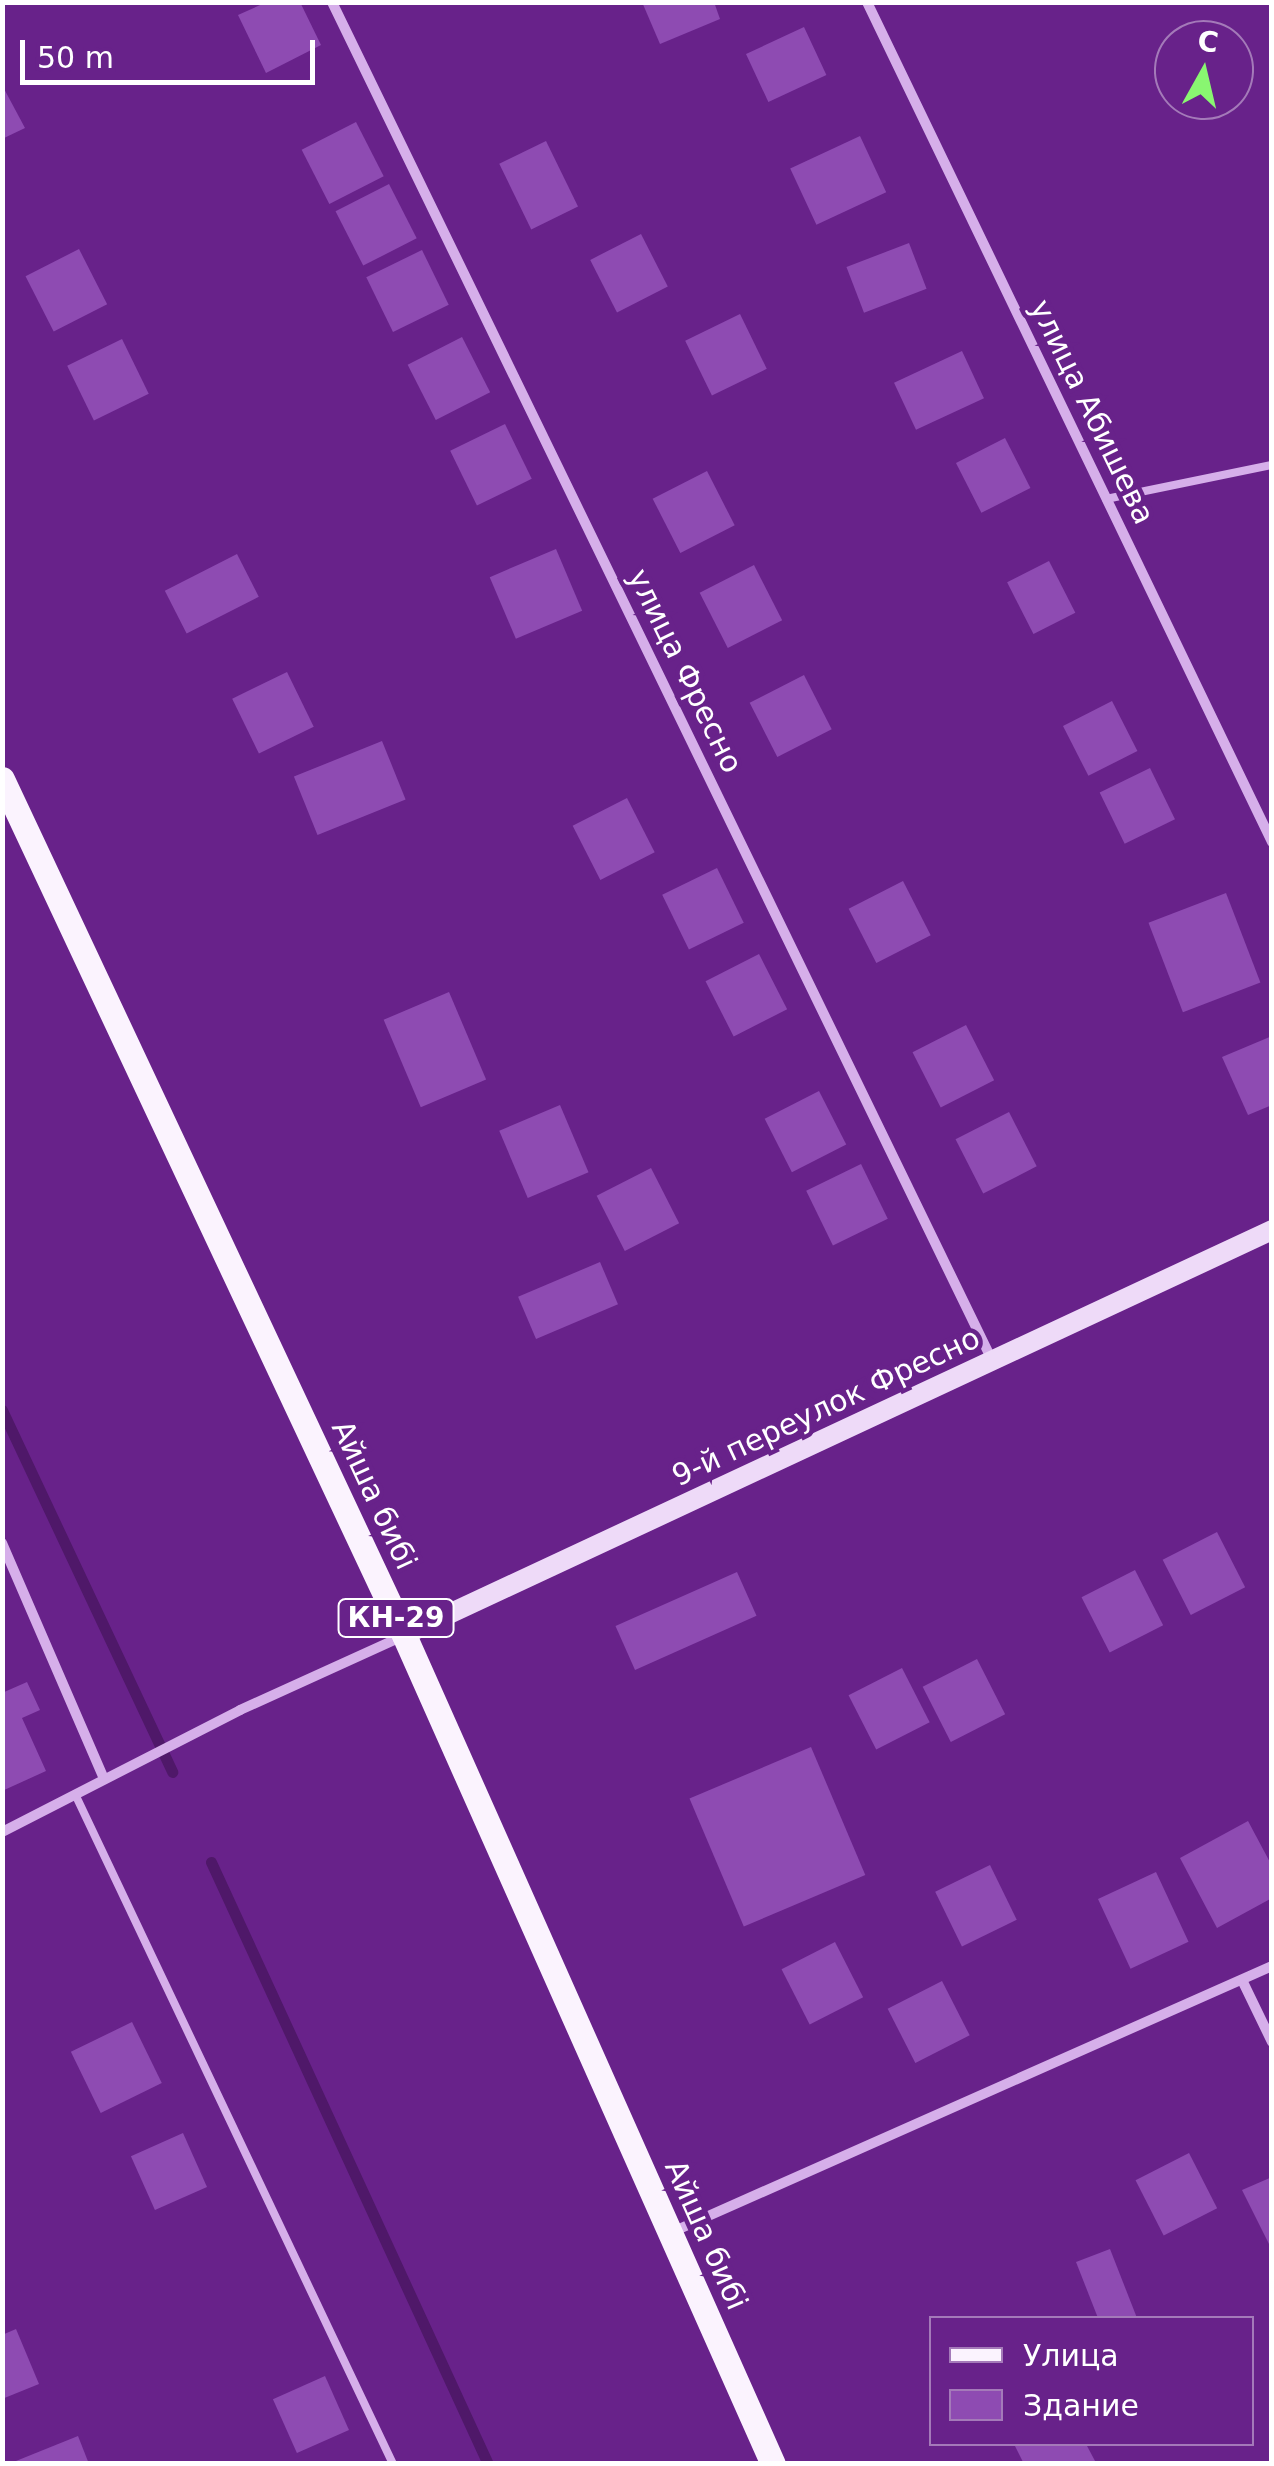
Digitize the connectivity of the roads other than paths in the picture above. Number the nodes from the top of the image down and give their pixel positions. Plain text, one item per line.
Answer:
1 (332, 2) edge
2 (867, 2) edge
3 (1272, 466) edge
4 (1106, 499) junction
5 (2, 780) edge
6 (1272, 842) edge
7 (1272, 1230) edge
8 (992, 1362) junction
9 (2, 1543) edge
10 (404, 1635) junction
11 (104, 1779) junction
12 (75, 1794) junction
13 (2, 1832) edge
14 (1272, 1966) edge
15 (1242, 1980) junction
16 (1272, 2042) edge
17 (669, 2234) junction
18 (393, 2464) edge
19 (773, 2464) edge

1 - 8 street, улица Фресно
2 - 4 street, улица Абишева
3 - 4 lane
4 - 6 street, улица Абишева
5 - 10 main road, Айша бибі / КН-29
7 - 8 street, 9-й переулок Фресно
8 - 10 street, 9-й переулок Фресно
9 - 11 street
10 - 11 street
10 - 17 main road, Айша бибі / КН-29
11 - 12 street
12 - 13 street
12 - 18 lane
14 - 15 street
15 - 16 street
15 - 17 street
17 - 19 main road, Айша бибі / КН-29

